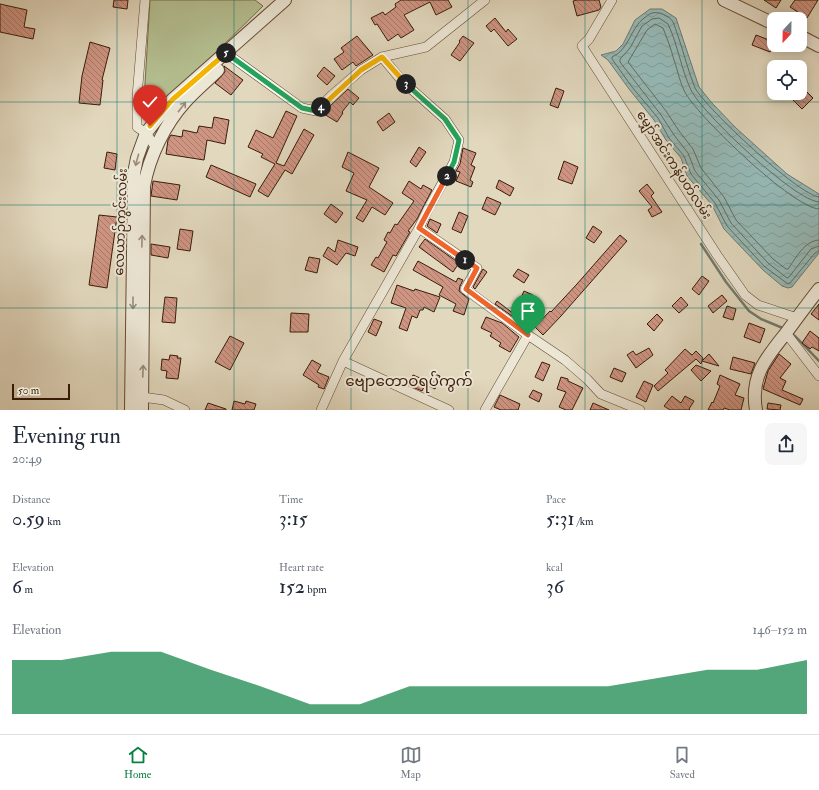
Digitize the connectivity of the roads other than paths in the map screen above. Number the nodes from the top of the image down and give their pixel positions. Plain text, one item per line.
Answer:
1 (145, 0) edge
2 (285, 0) edge
3 (294, 0) edge
4 (485, 0) edge
5 (612, 0) edge
6 (724, 0) edge
7 (767, 21) edge
8 (807, 40) edge
9 (819, 46) edge
10 (229, 55) junction
11 (382, 57) junction
12 (146, 133) junction
13 (156, 148) junction
14 (419, 228) junction
15 (819, 289) edge
16 (797, 318) junction
17 (786, 333) junction
18 (528, 335) junction
19 (343, 361) junction
20 (819, 376) edge
21 (142, 397) junction
22 (131, 410) edge
23 (142, 410) edge
24 (185, 410) edge
25 (321, 410) edge
26 (449, 410) edge
27 (485, 410) edge
28 (640, 410) edge
29 (756, 410) edge

1 - 12 street
2 - 10 street, လေယာဉ်ကွင်းလမ်း
3 - 10 street, လေယာဉ်ကွင်းလမ်း
4 - 11 street
5 - 16 street, မျှော်အင်းကန်ပတ်လမ်း
6 - 7 street
8 - 9 street
10 - 11 street
10 - 12 street, လေယာဉ်ကွင်းလမ်း
13 -> 10 street, လေယာဉ်ကွင်းလမ်း
11 - 14 street
12 - 13 street
12 -> 22 street, လေယာဉ်ကွင်းလမ်း
21 -> 13 street, လေယာဉ်ကွင်းလမ်း
14 - 18 street
14 - 19 street
15 - 16 street
16 - 17 street
17 - 20 street
17 - 29 street
18 - 27 street
18 - 28 street
19 - 25 street
19 - 26 street
21 - 23 street, လေယာဉ်ကွင်းလမ်း
21 - 24 street

